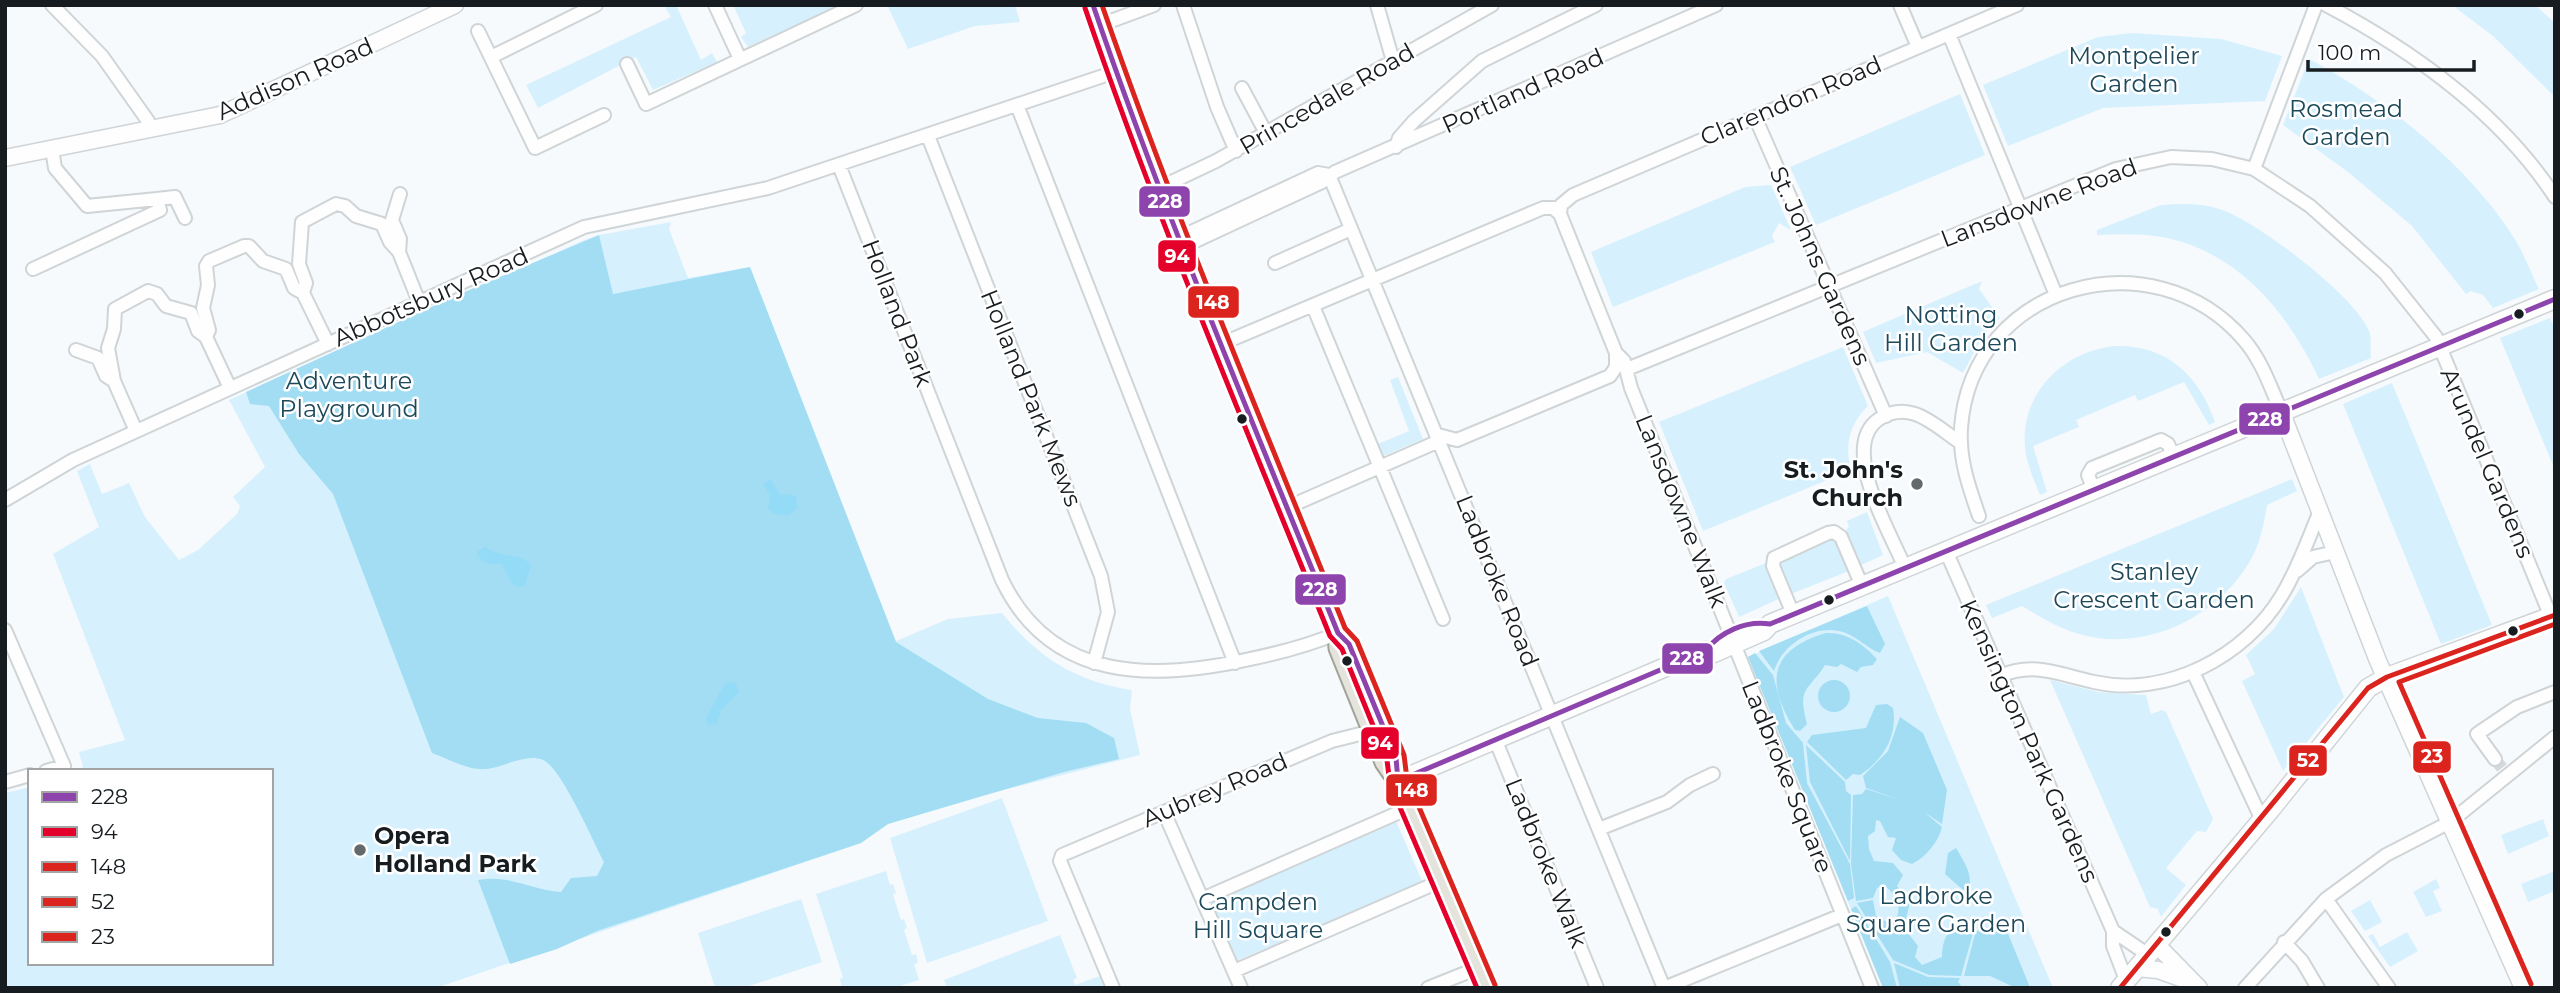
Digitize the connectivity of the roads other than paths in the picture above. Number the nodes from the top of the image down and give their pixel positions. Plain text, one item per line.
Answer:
1 (51, 5) edge
2 (455, 5) edge
3 (596, 5) edge
4 (715, 5) edge
5 (856, 5) edge
6 (1093, 5) edge
7 (1154, 5) edge
8 (1184, 5) edge
9 (1377, 5) edge
10 (1596, 5) edge
11 (1716, 5) edge
12 (1900, 5) edge
13 (2017, 5) edge
14 (2316, 5) edge
15 (2326, 5) edge
16 (1489, 6) edge
17 (1100, 25) junction
18 (478, 31) dead end
19 (1949, 34) junction
20 (1917, 47) junction
21 (491, 57) junction
22 (740, 59) junction
23 (1393, 61) junction
24 (627, 64) dead end
25 (1115, 72) junction
26 (1242, 88) dead end
27 (1017, 106) junction
28 (604, 115) dead end
29 (1755, 117) junction
30 (149, 129) junction
31 (1266, 133) junction
32 (928, 136) junction
33 (1396, 147) junction
34 (52, 149) junction
35 (1236, 151) junction
36 (5, 158) edge
37 (839, 165) junction
38 (2254, 169) junction
39 (1329, 175) junction
40 (1159, 188) junction
41 (400, 194) dead end
42 (2555, 197) edge
43 (157, 199) junction
44 (2021, 209) junction
45 (1560, 214) junction
46 (185, 218) dead end
47 (387, 222) junction
48 (1351, 229) junction
49 (1181, 242) junction
50 (1275, 263) dead end
51 (299, 264) junction
52 (33, 269) dead end
53 (286, 269) junction
54 (1372, 281) junction
55 (1829, 286) junction
56 (303, 293) junction
57 (2056, 295) junction
58 (2555, 299) edge
59 (419, 302) junction
60 (1313, 306) junction
61 (197, 311) junction
62 (328, 344) junction
63 (1221, 344) junction
64 (2440, 347) junction
65 (76, 350) dead end
66 (103, 356) junction
67 (1621, 376) junction
68 (230, 388) junction
69 (2281, 411) junction
70 (1886, 416) junction
71 (136, 431) junction
72 (1439, 438) junction
73 (1457, 440) junction
74 (1961, 443) junction
75 (1446, 459) junction
76 (1381, 468) junction
77 (5, 500) edge
78 (1288, 507) junction
79 (2320, 511) junction
80 (1979, 516) dead end
81 (1946, 551) junction
82 (2335, 552) junction
83 (1905, 568) junction
84 (2290, 579) junction
85 (1862, 586) junction
86 (1793, 614) junction
87 (2553, 616) edge
88 (1443, 619) dead end
89 (5, 630) edge
90 (1338, 633) junction
91 (1732, 639) junction
92 (1094, 663) junction
93 (1235, 663) junction
94 (2193, 672) junction
95 (2000, 676) junction
96 (2386, 677) junction
97 (2555, 692) edge
98 (1552, 714) junction
99 (1372, 731) junction
100 (2555, 737) edge
101 (1495, 739) junction
102 (2501, 767) junction
103 (53, 769) edge
104 (1713, 774) dead end
105 (28, 776) edge
106 (1398, 781) junction
107 (5, 782) edge
108 (1409, 808) junction
109 (1164, 812) junction
110 (2262, 820) junction
111 (2450, 822) junction
112 (1599, 829) junction
113 (1441, 881) junction
114 (1202, 899) junction
115 (2326, 899) junction
116 (1842, 915) junction
117 (2113, 932) junction
118 (2284, 942) junction
119 (2137, 967) edge
120 (1478, 968) junction
121 (1234, 971) junction
122 (2195, 985) edge
123 (1113, 988) edge
124 (1241, 988) edge
125 (1428, 988) edge
126 (1487, 988) edge
127 (1598, 988) edge
128 (1664, 988) edge
129 (1872, 988) edge
130 (2245, 988) edge
131 (2318, 988) edge
132 (2389, 988) edge
133 (2523, 988) edge

1 - 30 street
2 - 30 street, Addison Road
3 - 21 street
4 - 22 street
5 - 22 street
6 - 17 main road
7 - 17 street
8 - 35 street
9 - 23 street
10 - 33 street
11 - 33 street, Portland Road
12 - 20 street
13 - 19 street, Clarendon Road
14 - 38 street
15 - 42 street
16 - 23 street, Princedale Road
17 - 25 main road
18 - 21 street
19 - 20 street, Clarendon Road
19 - 44 street
20 - 29 street, Clarendon Road
21 - 28 street
22 - 24 street
23 - 31 street, Princedale Road
25 - 27 street
25 - 40 main road
26 - 31 street
27 - 32 street
27 - 93 street
29 - 45 street, Clarendon Road
29 - 55 street, St. Johns Gardens
30 - 34 street, Addison Road
31 - 35 street, Princedale Road
32 - 37 street
32 - 92 street, Holland Park Mews
33 - 39 street, Portland Road
34 - 36 street, Addison Road
34 - 43 street
35 - 40 street, Princedale Road
37 - 59 street, Abbotsbury Road
37 - 92 street, Holland Park
38 - 44 street, Lansdowne Road
38 - 64 street, Lansdowne Road
39 - 48 street, Ladbroke Road
39 - 49 street, Portland Road
40 - 49 main road
41 - 47 street
43 - 46 street
43 - 52 street
44 - 55 street, Lansdowne Road
44 - 57 street
45 - 54 street
45 - 67 street, Lansdowne Walk
47 - 51 street
47 - 59 street
48 - 50 street
48 - 54 street, Ladbroke Road
49 - 63 main road
51 - 53 street
51 - 56 street
53 - 56 street
53 - 61 street
54 - 60 street
54 - 72 street, Ladbroke Road
55 - 67 street, Lansdowne Road
55 - 70 street, St. Johns Gardens
56 - 62 street
57 - 69 street
57 - 74 street
58 - 64 main road
59 - 62 street, Abbotsbury Road
60 - 63 street
60 - 76 street
61 - 66 street
61 - 68 street
62 - 68 street, Abbotsbury Road
63 - 78 main road
64 - 69 main road
64 - 87 street, Arundel Gardens
65 - 66 street
66 - 71 street
67 - 73 street, Lansdowne Road
67 - 91 street, Lansdowne Walk
68 - 71 street, Abbotsbury Road
69 - 79 street
69 - 81 main road
70 - 74 street
70 - 83 street
71 - 77 street, Abbotsbury Road
72 - 73 street
72 - 75 street, Ladbroke Road
72 - 76 street
73 - 75 street
74 - 80 street
75 - 98 street, Ladbroke Road
76 - 78 street
76 - 88 street
78 - 90 main road
79 - 82 street
79 - 84 street
81 - 83 main road
81 - 95 street, Kensington Park Gardens
82 - 84 street
82 - 96 street
83 - 85 main road
84 - 94 street
85 - 86 main road
85 - 86 street
86 - 91 main road
87 - 96 main road
89 - 103 street
90 - 93 street, Holland Park
90 - 99 main road
90 - 106 main road
91 - 98 main road
91 - 116 street, Ladbroke Square
92 - 93 street, Holland Park
94 - 95 street
94 - 110 street
95 - 117 street, Kensington Park Gardens
96 - 110 main road
96 - 111 street
97 - 102 street
98 - 101 main road
98 - 112 street, Ladbroke Road
99 - 106 main road
99 - 109 street, Aubrey Road
100 - 102 street
101 - 106 main road
101 - 127 street, Ladbroke Walk
102 - 111 street
104 - 112 street
105 - 107 street
106 - 108 main road
108 - 113 main road
108 - 114 street
109 - 114 street
109 - 123 street, Aubrey Road
110 - 119 main road
111 - 115 street
111 - 133 street
112 - 128 street, Ladbroke Road
113 - 120 main road
113 - 121 street
114 - 121 street
115 - 118 street
115 - 132 street
116 - 128 street
116 - 129 street, Ladbroke Square
117 - 119 street
117 - 119 street, Kensington Park Gardens
118 - 130 street
118 - 131 street
119 - 122 street
119 - 122 street
120 - 125 street
120 - 126 main road
121 - 124 street

